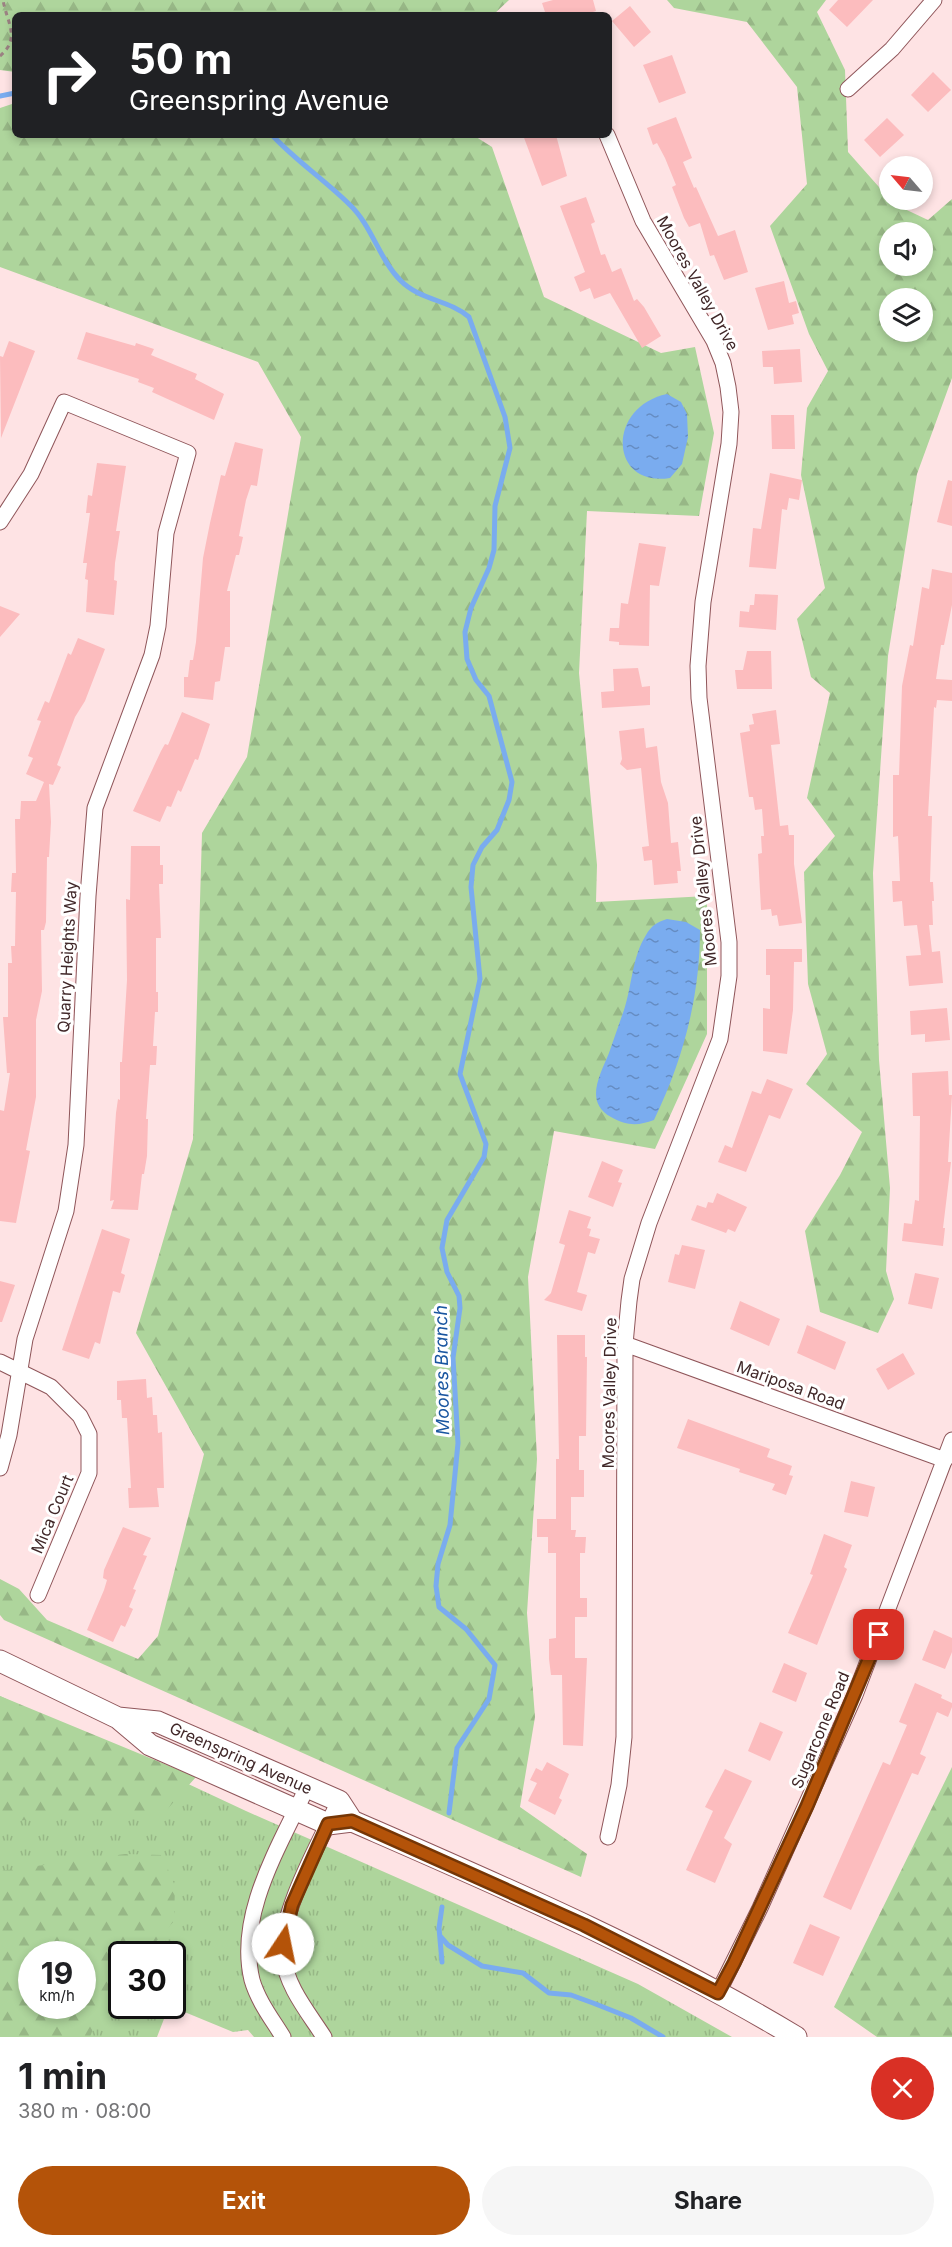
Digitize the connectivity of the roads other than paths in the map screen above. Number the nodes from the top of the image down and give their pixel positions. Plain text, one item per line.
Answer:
1 (934, 0) edge
2 (848, 89) dead end
3 (608, 138) edge
4 (0, 522) edge
5 (625, 1344) junction
6 (0, 1362) edge
7 (19, 1371) junction
8 (952, 1440) edge
9 (945, 1460) junction
10 (0, 1468) edge
11 (38, 1595) dead end
12 (0, 1661) edge
13 (118, 1718) junction
14 (307, 1787) junction
15 (339, 1801) junction
16 (296, 1810) junction
17 (352, 1821) junction
18 (328, 1824) junction
19 (608, 1837) dead end
20 (718, 1993) junction
21 (283, 2037) edge
22 (324, 2037) edge
23 (796, 2037) edge

1 - 2 street
3 - 5 street, Moores Valley Drive
4 - 7 street, Quarry Heights Way
5 - 9 street, Mariposa Road
5 - 19 street, Moores Valley Drive
6 - 7 street, Mica Court
7 - 10 street, Quarry Heights Way
7 - 11 street, Mica Court
8 - 9 street, Sugarcone Road
9 - 20 street, Sugarcone Road
12 - 13 main road, Greenspring Avenue
13 - 14 main road, Greenspring Avenue
13 - 16 main road, Greenspring Avenue
14 - 15 main road, Greenspring Avenue
14 - 16 street
15 - 17 main road
15 - 18 street
16 - 18 main road, Greenspring Avenue
16 - 21 street
17 - 18 main road
17 - 20 main road
18 - 22 street
20 - 23 main road

